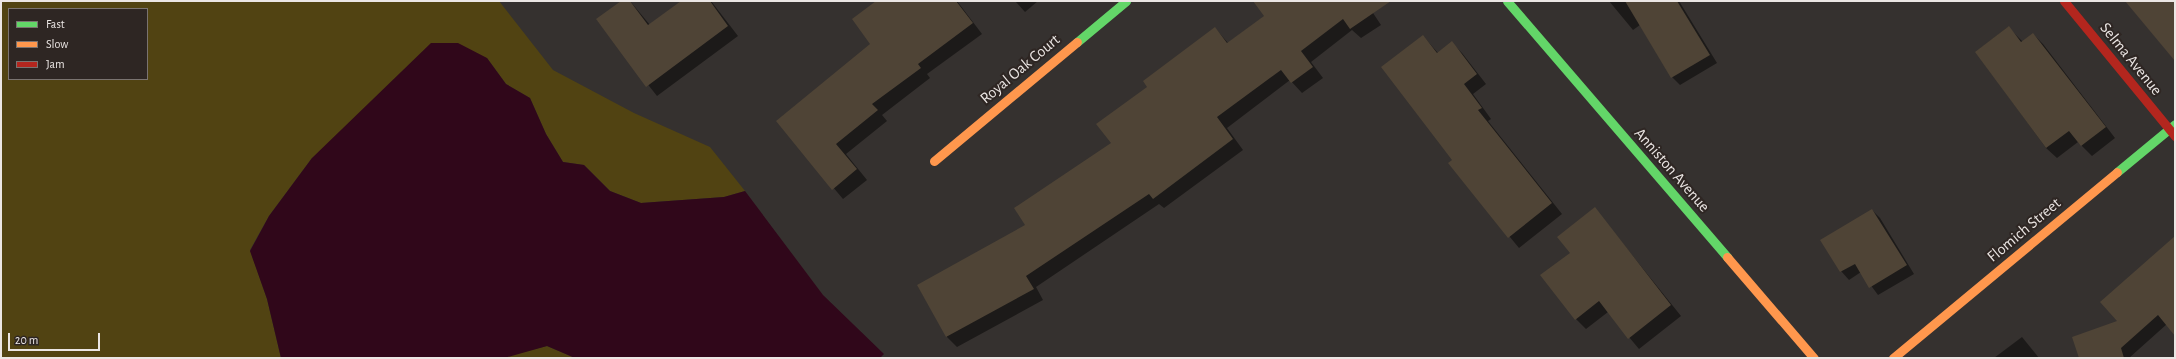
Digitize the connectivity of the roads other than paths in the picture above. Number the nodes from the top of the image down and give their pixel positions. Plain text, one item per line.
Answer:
1 (1126, 1) edge
2 (1507, 1) edge
3 (2064, 1) edge
4 (2173, 130) edge
5 (934, 161) dead end
6 (1814, 358) edge
7 (1893, 358) edge

1 - 5 street, Royal Oak Court
2 - 6 street, Anniston Avenue
3 - 4 street, Selma Avenue
4 - 7 street, Flomich Street

